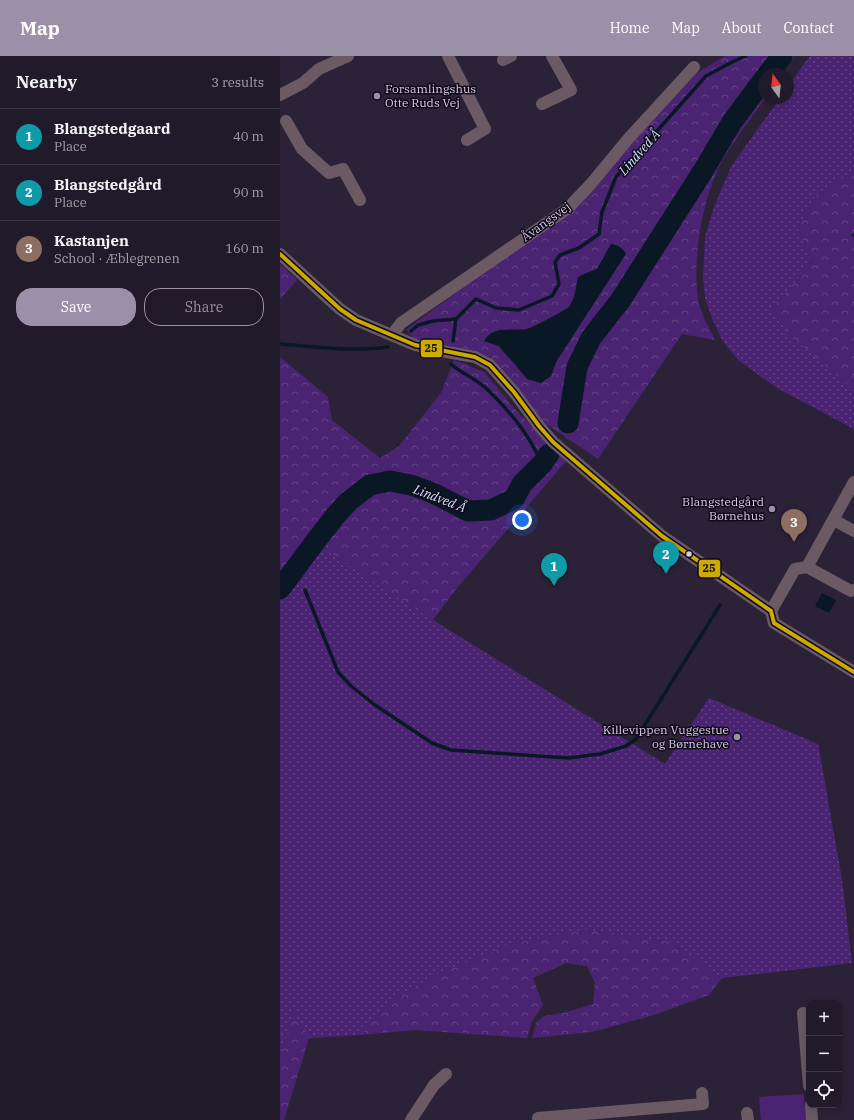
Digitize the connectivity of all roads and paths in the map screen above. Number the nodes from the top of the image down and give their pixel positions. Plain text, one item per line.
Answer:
1 (348, 56) edge
2 (448, 56) edge
3 (552, 56) edge
4 (694, 67) dead end
5 (280, 95) edge
6 (542, 104) dead end
7 (286, 121) dead end
8 (467, 140) dead end
9 (360, 200) dead end
10 (280, 254) edge
11 (392, 335) junction
12 (854, 482) edge
13 (834, 520) junction
14 (854, 531) edge
15 (807, 567) junction
16 (854, 590) edge
17 (771, 611) junction
18 (854, 672) edge
19 (803, 1013) dead end
20 (808, 1072) edge
21 (446, 1074) dead end
22 (702, 1093) dead end
23 (810, 1108) edge
24 (589, 1117) edge
25 (538, 1118) dead end
26 (411, 1120) edge
27 (812, 1120) edge

1 - 5 street
2 - 8 street
3 - 6 street
4 - 11 street, Åvangsvej
7 - 9 street
10 - 11 street
11 - 17 street
12 - 13 street
13 - 14 street
13 - 15 street
15 - 16 street
15 - 17 street
17 - 18 street
19 - 20 street
21 - 26 street
22 - 24 street
23 - 27 street
24 - 25 street

